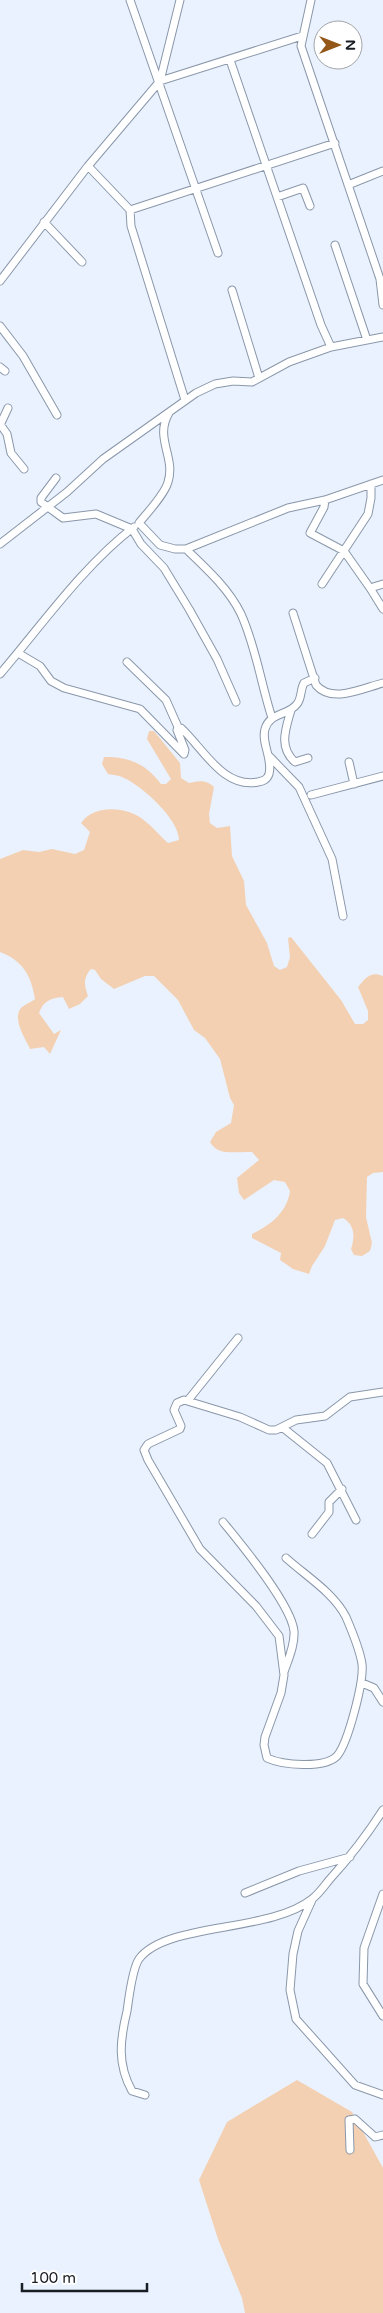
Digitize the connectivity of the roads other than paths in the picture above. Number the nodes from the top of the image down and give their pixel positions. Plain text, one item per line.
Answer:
1 (130, 0) edge
2 (180, 0) edge
3 (311, 0) edge
4 (302, 36) junction
5 (230, 60) junction
6 (160, 81) junction
7 (335, 143) junction
8 (88, 166) junction
9 (266, 166) junction
10 (383, 171) edge
11 (348, 185) junction
12 (196, 190) junction
13 (277, 197) junction
14 (310, 206) dead end
15 (130, 210) junction
16 (44, 222) junction
17 (334, 245) dead end
18 (218, 253) dead end
19 (82, 262) dead end
20 (0, 281) edge
21 (232, 290) dead end
22 (383, 304) edge
23 (0, 326) edge
24 (383, 337) edge
25 (367, 340) junction
26 (330, 348) junction
27 (259, 378) junction
28 (185, 400) junction
29 (8, 408) dead end
30 (171, 410) junction
31 (57, 415) dead end
32 (0, 423) edge
33 (151, 424) junction
34 (162, 433) junction
35 (24, 469) dead end
36 (56, 478) dead end
37 (383, 480) edge
38 (371, 484) junction
39 (325, 500) junction
40 (48, 506) junction
41 (138, 523) junction
42 (132, 529) junction
43 (0, 544) edge
44 (186, 549) junction
45 (344, 551) junction
46 (322, 584) dead end
47 (383, 584) edge
48 (370, 588) junction
49 (382, 605) edge
50 (293, 613) dead end
51 (18, 653) junction
52 (127, 662) dead end
53 (0, 674) edge
54 (315, 678) junction
55 (383, 682) edge
56 (236, 702) dead end
57 (291, 710) junction
58 (272, 718) junction
59 (178, 728) junction
60 (269, 756) junction
61 (308, 758) dead end
62 (349, 762) dead end
63 (383, 776) edge
64 (354, 784) junction
65 (311, 795) dead end
66 (343, 916) dead end
67 (238, 1338) dead end
68 (383, 1391) edge
69 (188, 1400) junction
70 (282, 1427) junction
71 (342, 1489) junction
72 (356, 1520) dead end
73 (223, 1522) dead end
74 (312, 1534) dead end
75 (286, 1558) dead end
76 (284, 1675) junction
77 (362, 1682) junction
78 (383, 1702) edge
79 (383, 1810) edge
80 (350, 1857) junction
81 (245, 1893) dead end
82 (383, 1894) edge
83 (312, 1900) junction
84 (382, 2013) edge
85 (145, 2095) dead end
86 (383, 2095) edge
87 (383, 2135) edge
88 (350, 2150) dead end

1 - 6 street
2 - 6 street
3 - 4 street
4 - 5 street
4 - 7 street
5 - 6 street
5 - 9 street
6 - 8 street
6 - 12 street
7 - 9 street
7 - 11 street
8 - 15 street
8 - 16 street
9 - 12 street
9 - 13 street
10 - 11 street
11 - 22 street
12 - 15 street
12 - 18 street
13 - 14 street
13 - 26 street
15 - 28 street
16 - 19 street
16 - 20 street
17 - 25 street
21 - 27 street
23 - 31 street
24 - 25 street
25 - 26 street
26 - 27 street
27 - 28 street
28 - 30 street
29 - 32 street
30 - 33 street
30 - 34 street
32 - 35 street
33 - 34 street
33 - 40 street
34 - 41 street
36 - 40 street
37 - 38 street
38 - 39 street
38 - 45 street
39 - 44 street
39 - 45 street
40 - 42 street
40 - 43 street
41 - 42 street
41 - 44 street
42 - 51 street
42 - 56 street
44 - 58 street
45 - 46 street
45 - 48 street
47 - 48 street
48 - 49 street
50 - 54 street
51 - 53 street
51 - 59 street
52 - 59 street
54 - 55 street
54 - 57 street
57 - 58 street
57 - 61 street
58 - 60 street
59 - 60 street
60 - 66 street
62 - 64 street
63 - 64 street
64 - 65 street
67 - 69 street
68 - 70 street
69 - 70 street
69 - 76 street
70 - 71 street
71 - 72 street
71 - 74 street
73 - 76 street
75 - 77 street
76 - 77 street
77 - 78 street
79 - 80 street
80 - 81 street
80 - 83 street
82 - 84 street
83 - 85 street
83 - 86 street
87 - 88 street

